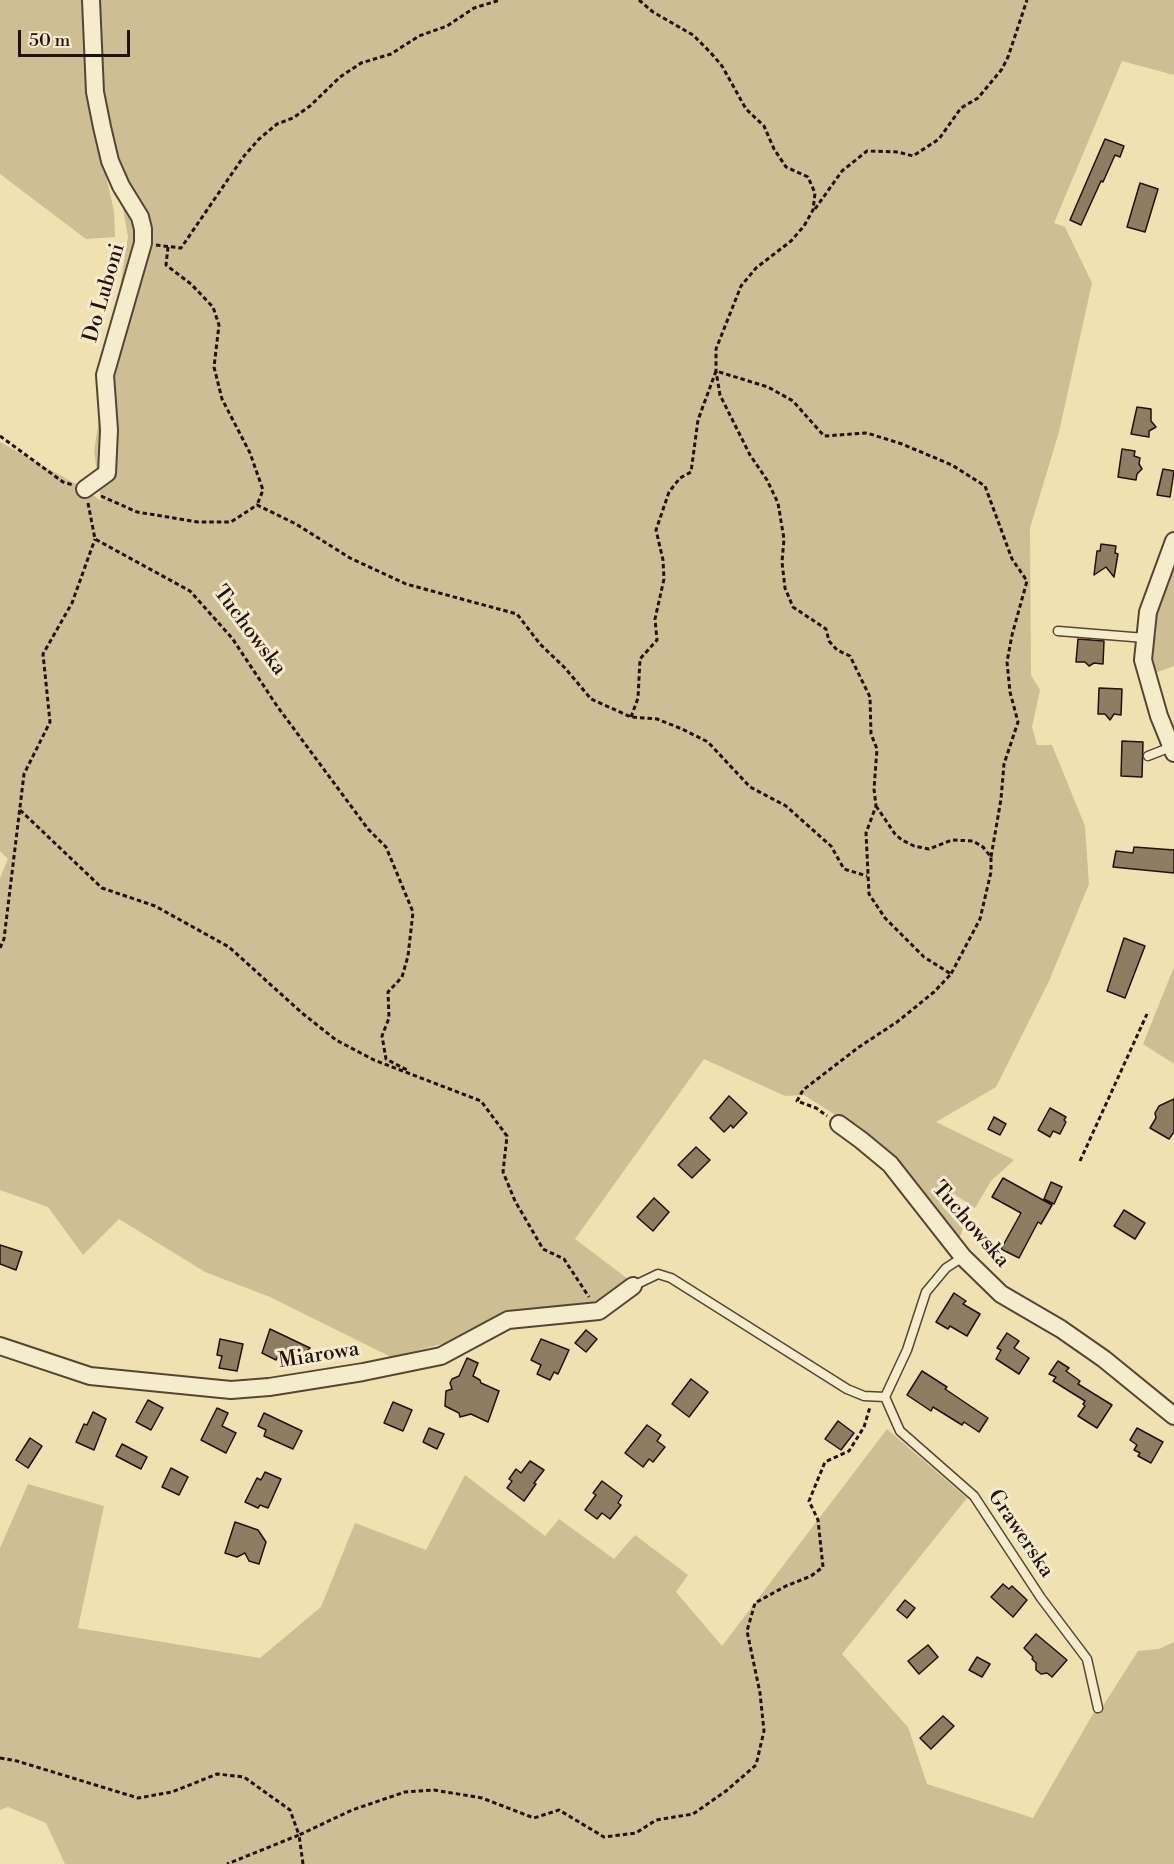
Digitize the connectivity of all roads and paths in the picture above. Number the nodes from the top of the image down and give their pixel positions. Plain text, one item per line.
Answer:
1 (91, 0) edge
2 (500, 0) edge
3 (639, 0) edge
4 (1027, 0) edge
5 (813, 210) junction
6 (143, 243) junction
7 (168, 247) junction
8 (716, 371) junction
9 (0, 436) edge
10 (85, 489) junction
11 (257, 505) junction
12 (95, 539) junction
13 (1174, 541) edge
14 (1058, 632) dead end
15 (1145, 638) junction
16 (631, 717) junction
17 (1173, 750) edge
18 (1148, 756) dead end
19 (876, 806) junction
20 (20, 810) junction
21 (990, 857) junction
22 (867, 876) junction
23 (0, 948) edge
24 (951, 974) junction
25 (1147, 1014) dead end
26 (420, 1077) junction
27 (839, 1124) joint
28 (1080, 1161) dead end
29 (963, 1257) junction
30 (633, 1286) joint
31 (599, 1311) junction
32 (0, 1346) edge
33 (885, 1397) junction
34 (873, 1400) dead end
35 (1174, 1416) edge
36 (1098, 1708) dead end
37 (0, 1758) edge
38 (299, 1835) junction
39 (226, 1864) edge
40 (303, 1864) edge

1 - 6 street, Do Luboni
2 - 7 path
3 - 5 path
4 - 5 path
5 - 8 path
6 - 7 path
6 - 10 street, Do Luboni
7 - 11 path
8 - 16 path
8 - 19 path
8 - 21 path
9 - 10 path
10 - 11 path
10 - 12 path
11 - 16 path
12 - 20 path
12 - 26 path, Tuchowska
13 - 15 street
14 - 15 lane
15 - 17 street
16 - 22 path
17 - 18 lane
19 - 21 path
19 - 22 path
20 - 23 path
20 - 26 path
21 - 24 path
22 - 24 path
24 - 27 path
25 - 28 path
26 - 31 path
27 - 29 street, Tuchowska
29 - 33 lane
29 - 35 street, Tuchowska
30 - 31 street
30 - 33 lane
31 - 32 street, Miarowa
33 - 36 lane, Grawerska
34 - 38 path
37 - 38 path
38 - 39 path
38 - 40 path

